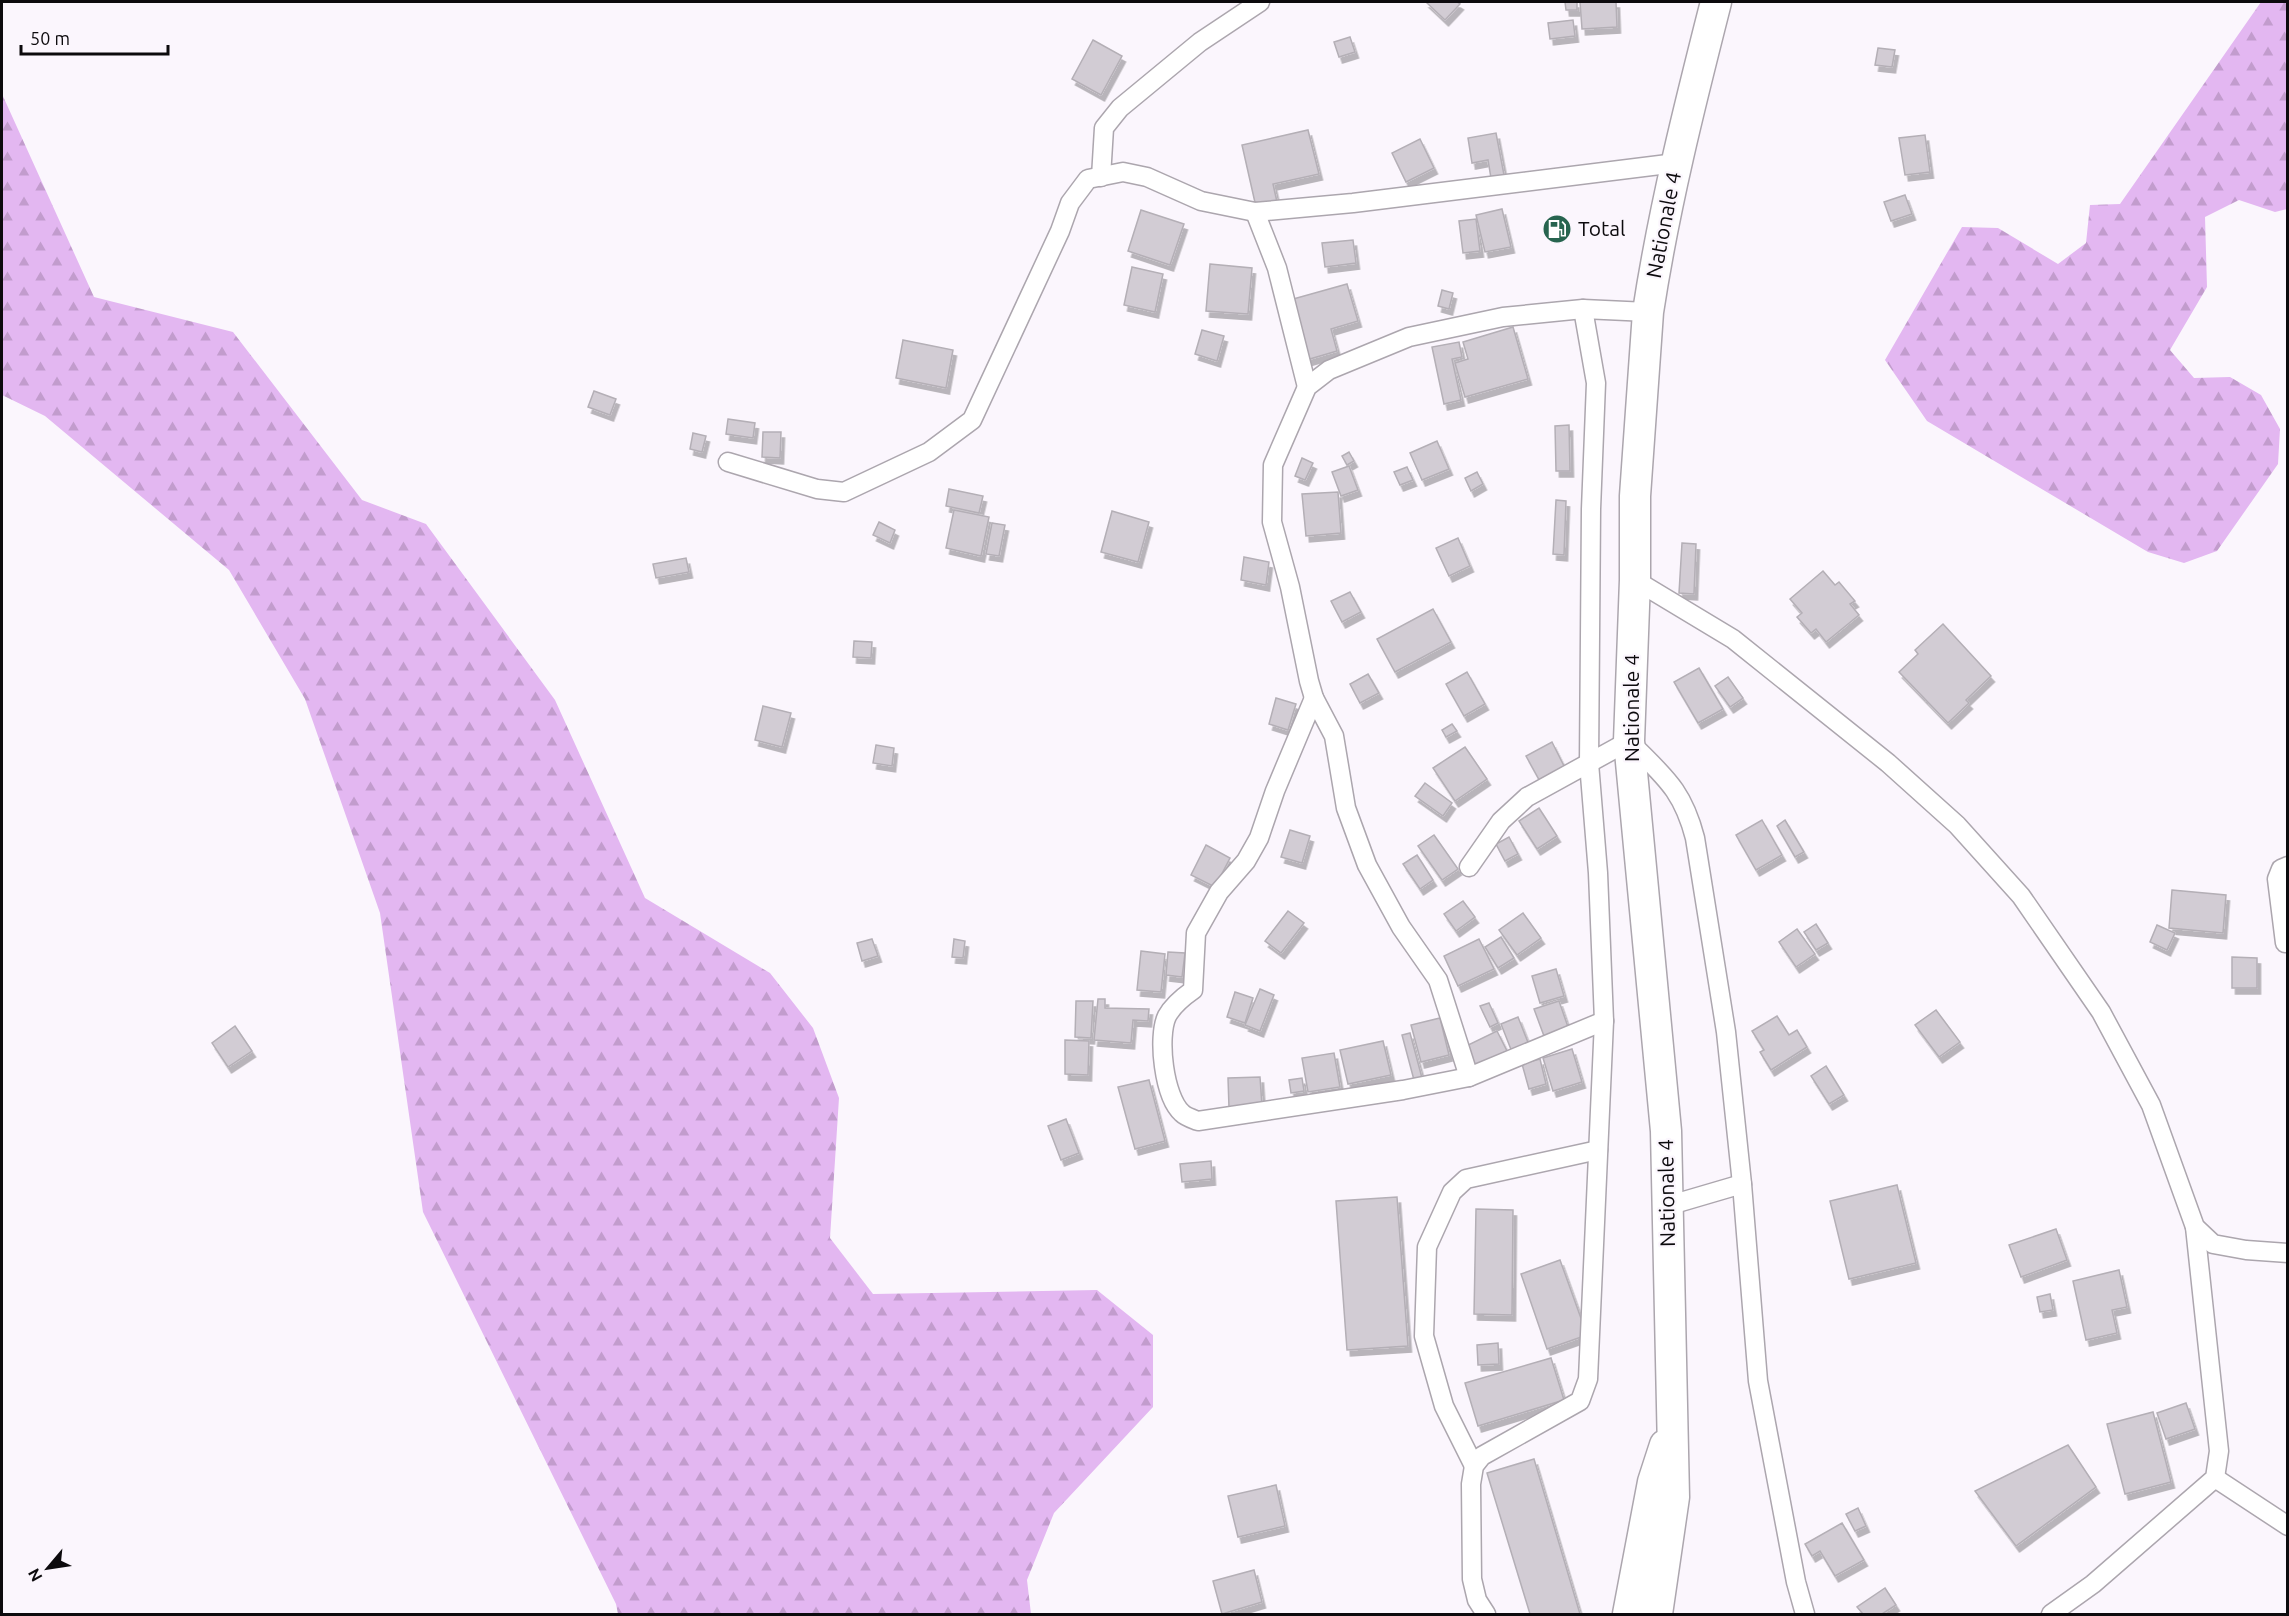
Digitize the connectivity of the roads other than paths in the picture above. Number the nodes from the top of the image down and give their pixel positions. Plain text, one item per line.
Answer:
1 (1260, 2) edge
2 (1716, 2) edge
3 (1676, 163) junction
4 (1101, 177) junction
5 (1255, 212) junction
6 (1583, 309) junction
7 (1648, 312) junction
8 (1308, 387) junction
9 (728, 462) dead end
10 (1635, 580) junction
11 (1314, 698) junction
12 (1629, 741) junction
13 (1589, 763) junction
14 (2288, 866) edge
15 (1469, 867) dead end
16 (2285, 943) dead end
17 (1604, 1021) junction
18 (1470, 1077) junction
19 (1598, 1150) junction
20 (1742, 1184) junction
21 (1667, 1206) junction
22 (2195, 1227) junction
23 (2288, 1252) edge
24 (1672, 1422) junction
25 (1474, 1466) junction
26 (2215, 1478) junction
27 (2288, 1526) edge
28 (1486, 1614) edge
29 (1628, 1614) edge
30 (1658, 1614) edge
31 (1805, 1614) edge
32 (2051, 1614) edge

1 - 4 street
2 - 3 highway, Nationale 4
3 - 5 street
3 - 7 highway, Nationale 4
4 - 5 street
4 - 9 street
5 - 8 street
6 - 7 street
6 - 8 street
6 - 13 street
7 - 10 highway, Nationale 4
8 - 11 street
10 - 12 highway, Nationale 4
10 - 22 street
11 - 18 street
11 - 18 street
12 - 13 street
12 - 20 street
12 - 21 highway, Nationale 4
13 - 15 street
13 - 17 street
14 - 16 street
17 - 18 street
17 - 19 street
19 - 25 street
19 - 25 street
20 - 21 street
20 - 31 street
21 - 24 highway, Nationale 4
22 - 23 street
22 - 26 street
24 - 29 highway, Nationale 4
24 - 30 highway, Nationale 4
25 - 28 street
26 - 27 street
26 - 32 street

